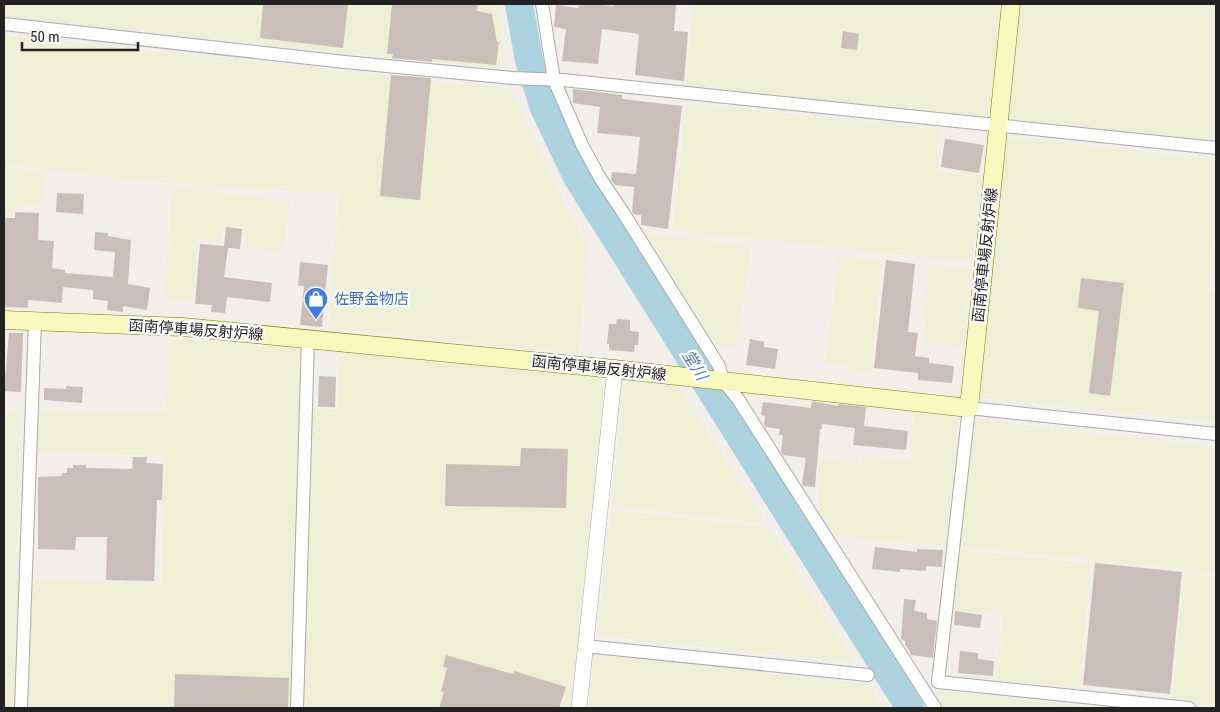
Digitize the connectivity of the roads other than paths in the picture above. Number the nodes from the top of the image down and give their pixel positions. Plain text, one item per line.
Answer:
1 (542, 4) edge
2 (1011, 4) edge
3 (4, 24) edge
4 (552, 80) junction
5 (998, 125) junction
6 (1216, 148) edge
7 (4, 320) edge
8 (35, 321) junction
9 (308, 340) junction
10 (615, 369) junction
11 (723, 381) junction
12 (968, 408) junction
13 (1216, 434) edge
14 (585, 646) junction
15 (868, 675) dead end
16 (938, 682) junction
17 (922, 687) junction
18 (20, 708) edge
19 (297, 708) edge
20 (579, 708) edge
21 (935, 708) edge
22 (1189, 708) edge

1 - 4 street
2 - 5 main road, 函南停車場反射炉線
3 - 4 street
4 - 5 street
4 - 11 street
5 - 6 street
5 - 12 main road, 函南停車場反射炉線
7 - 8 main road, 函南停車場反射炉線
8 - 9 main road, 函南停車場反射炉線
8 - 18 street
9 - 10 main road, 函南停車場反射炉線
9 - 19 street
10 - 11 main road, 函南停車場反射炉線
10 - 14 street
11 - 12 main road, 函南停車場反射炉線
11 - 17 street
12 - 13 street
12 - 16 street
14 - 15 street
14 - 20 street
16 - 17 street
16 - 22 street
17 - 21 street

